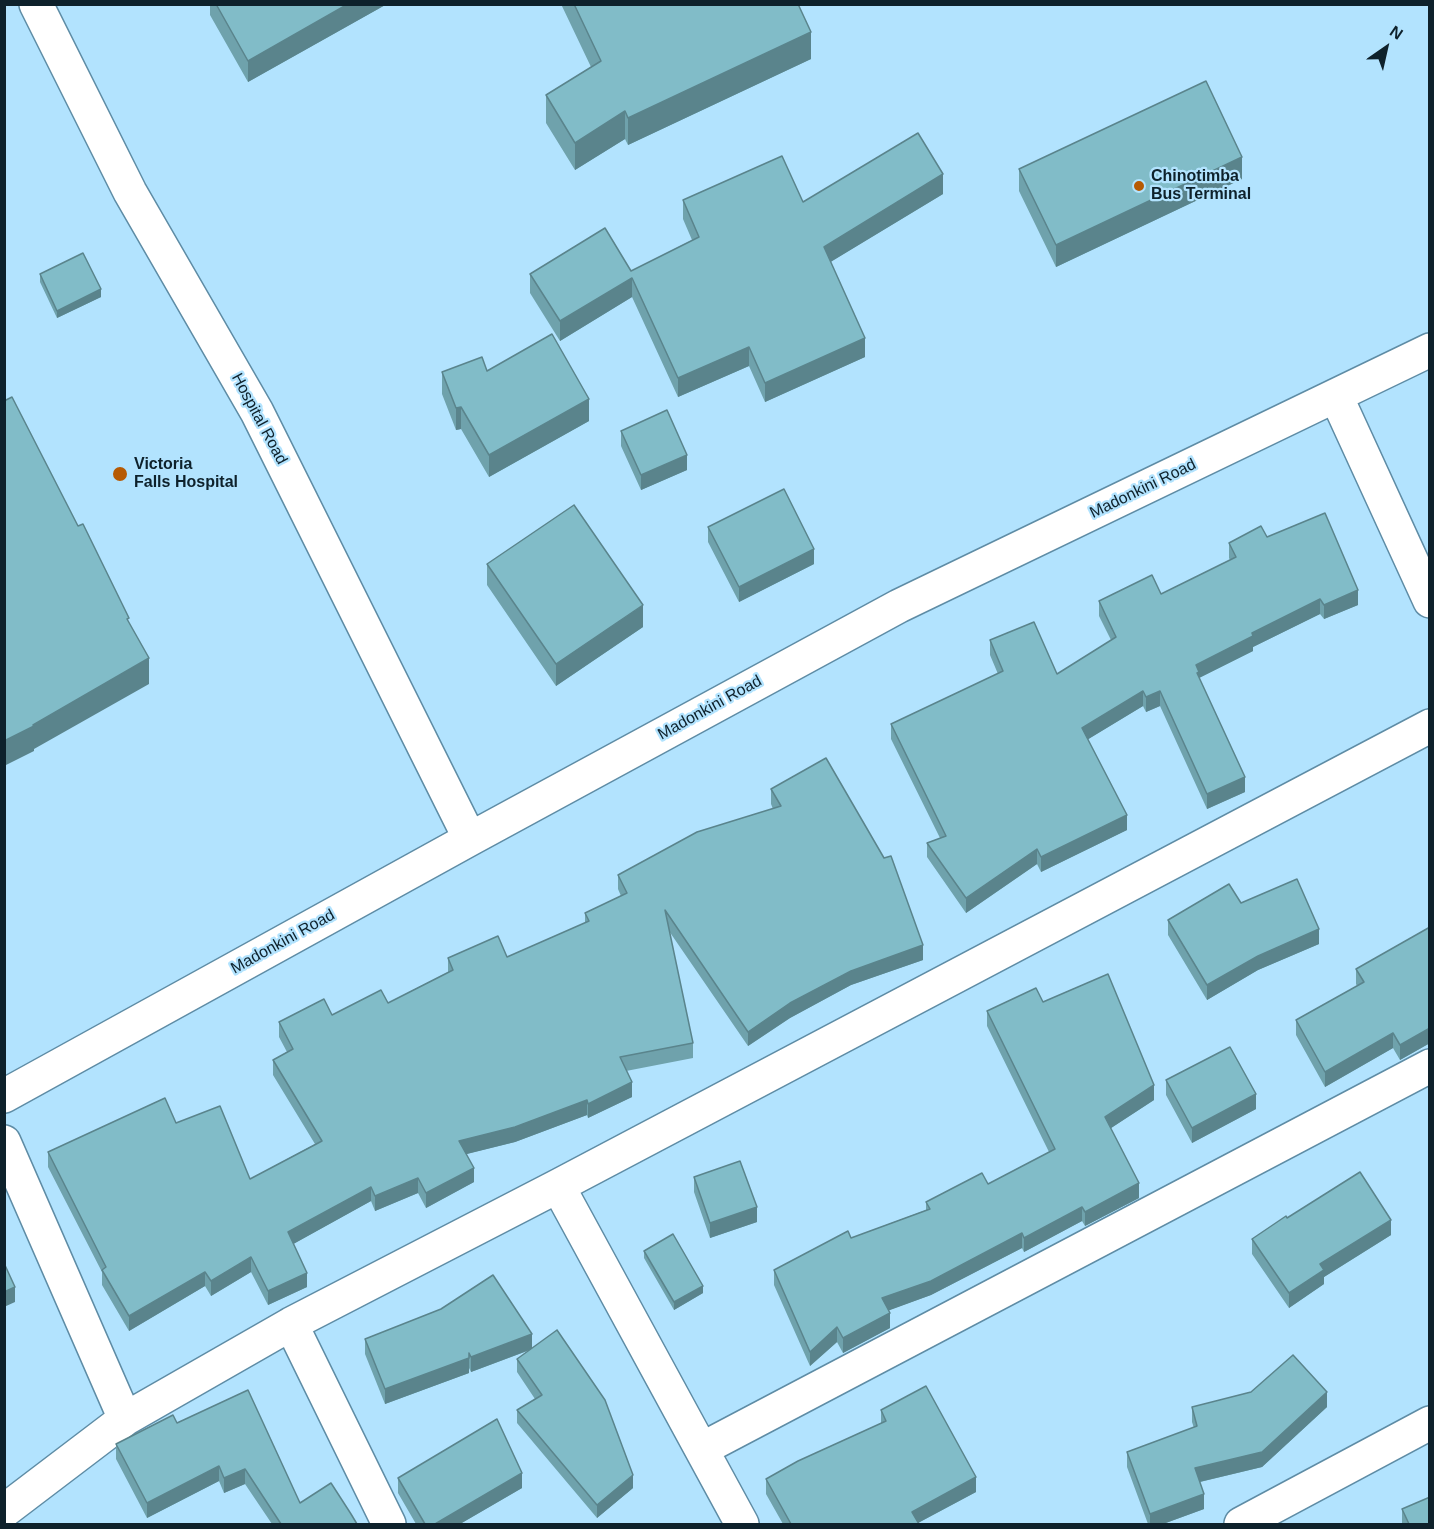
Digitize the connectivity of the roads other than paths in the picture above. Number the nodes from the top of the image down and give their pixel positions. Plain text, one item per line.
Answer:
1 (36, 4) edge
2 (1430, 350) edge
3 (1336, 396) junction
4 (1430, 601) edge
5 (1430, 726) edge
6 (470, 839) junction
7 (1430, 1066) edge
8 (4, 1096) edge
9 (4, 1142) edge
10 (558, 1186) junction
11 (291, 1324) junction
12 (125, 1419) junction
13 (1430, 1423) edge
14 (702, 1449) junction
15 (16, 1513) edge
16 (389, 1524) edge
17 (742, 1524) edge
18 (1241, 1524) edge

1 - 6 street, Hospital Road
2 - 3 street, Madonkini Road
3 - 4 street
3 - 6 street, Madonkini Road
5 - 10 street
6 - 8 street, Madonkini Road
7 - 14 street
9 - 12 street
10 - 11 street
10 - 14 street
11 - 12 street
11 - 16 street
12 - 15 street
13 - 18 street
14 - 17 street

